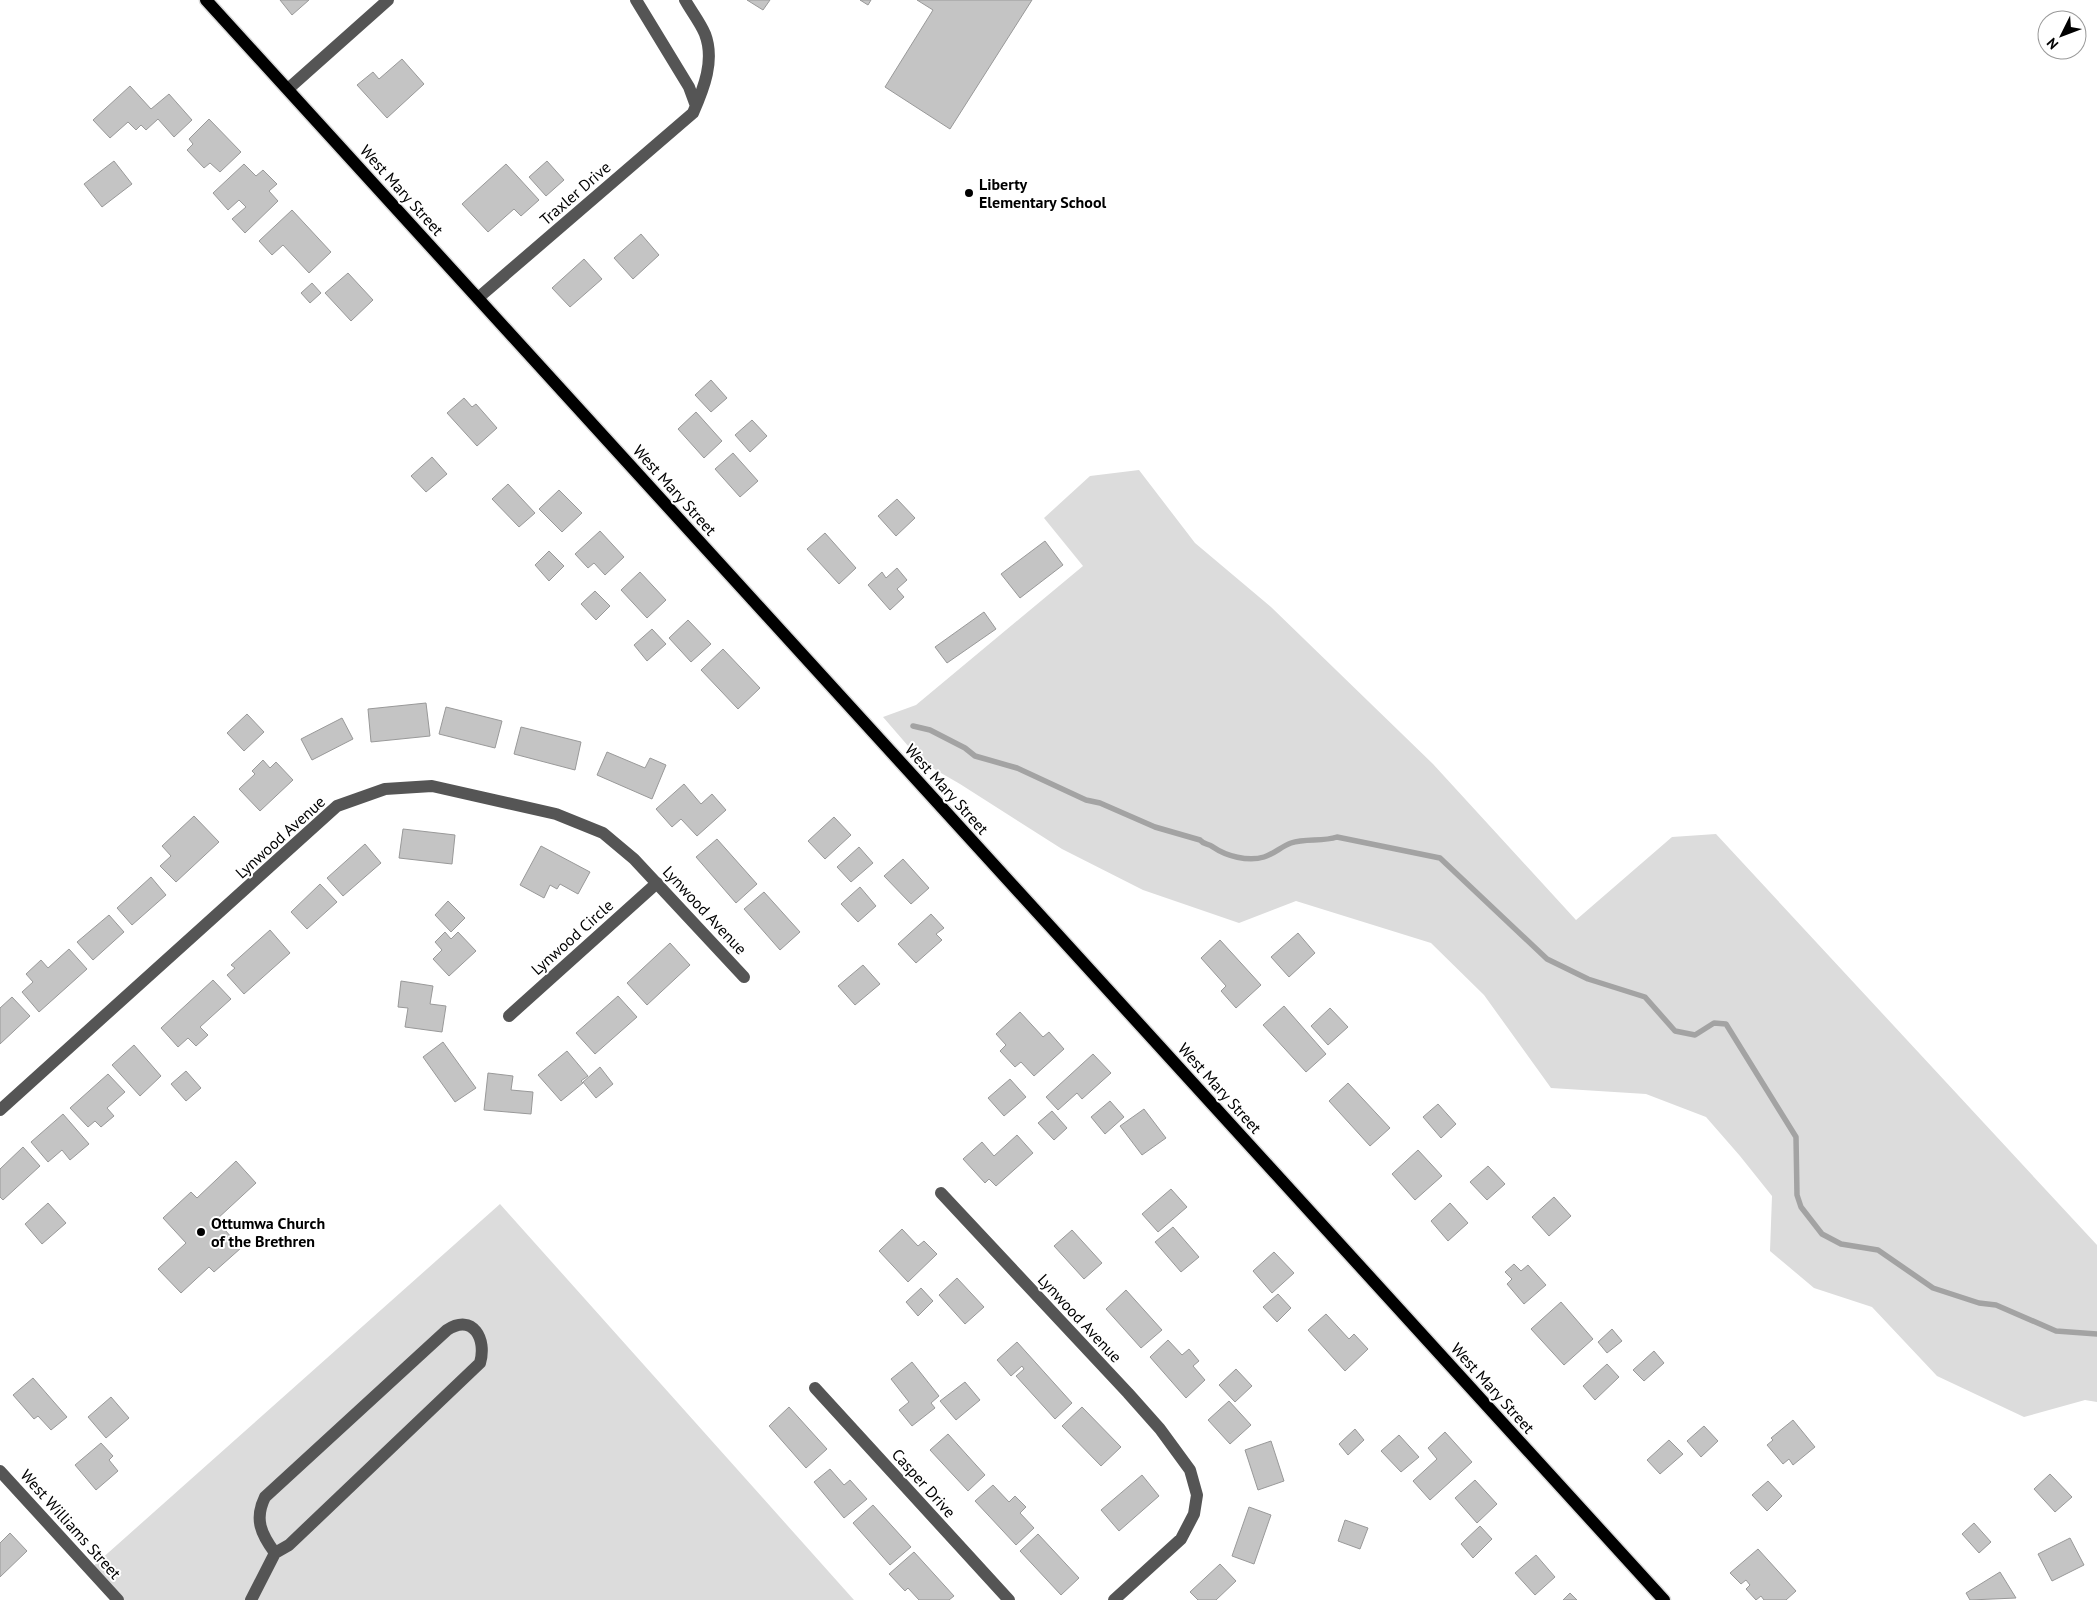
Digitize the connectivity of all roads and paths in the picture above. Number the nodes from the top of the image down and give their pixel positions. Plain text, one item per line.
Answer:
1 (206, 0) edge
2 (388, 0) edge
3 (636, 0) edge
4 (685, 0) edge
5 (288, 89) junction
6 (694, 109) junction
7 (478, 298) junction
8 (657, 883) junction
9 (744, 977) dead end
10 (509, 1016) dead end
11 (0, 1110) edge
12 (941, 1193) dead end
13 (815, 1388) dead end
14 (1, 1474) edge
15 (275, 1553) junction
16 (118, 1600) edge
17 (251, 1600) edge
18 (1009, 1600) edge
19 (1114, 1600) edge
20 (1664, 1600) edge

1 - 5 main road, West Mary Street
2 - 5 street
3 - 6 street
4 - 6 street
5 - 7 main road, West Mary Street
6 - 7 street, Traxler Drive
7 - 20 main road, West Mary Street
8 - 9 street, Lynwood Avenue
8 - 10 street, Lynwood Circle
8 - 11 street, Lynwood Avenue
12 - 19 street, Lynwood Avenue
13 - 18 street, Casper Drive
14 - 16 street, West Williams Street
15 - 15 street
15 - 17 street

